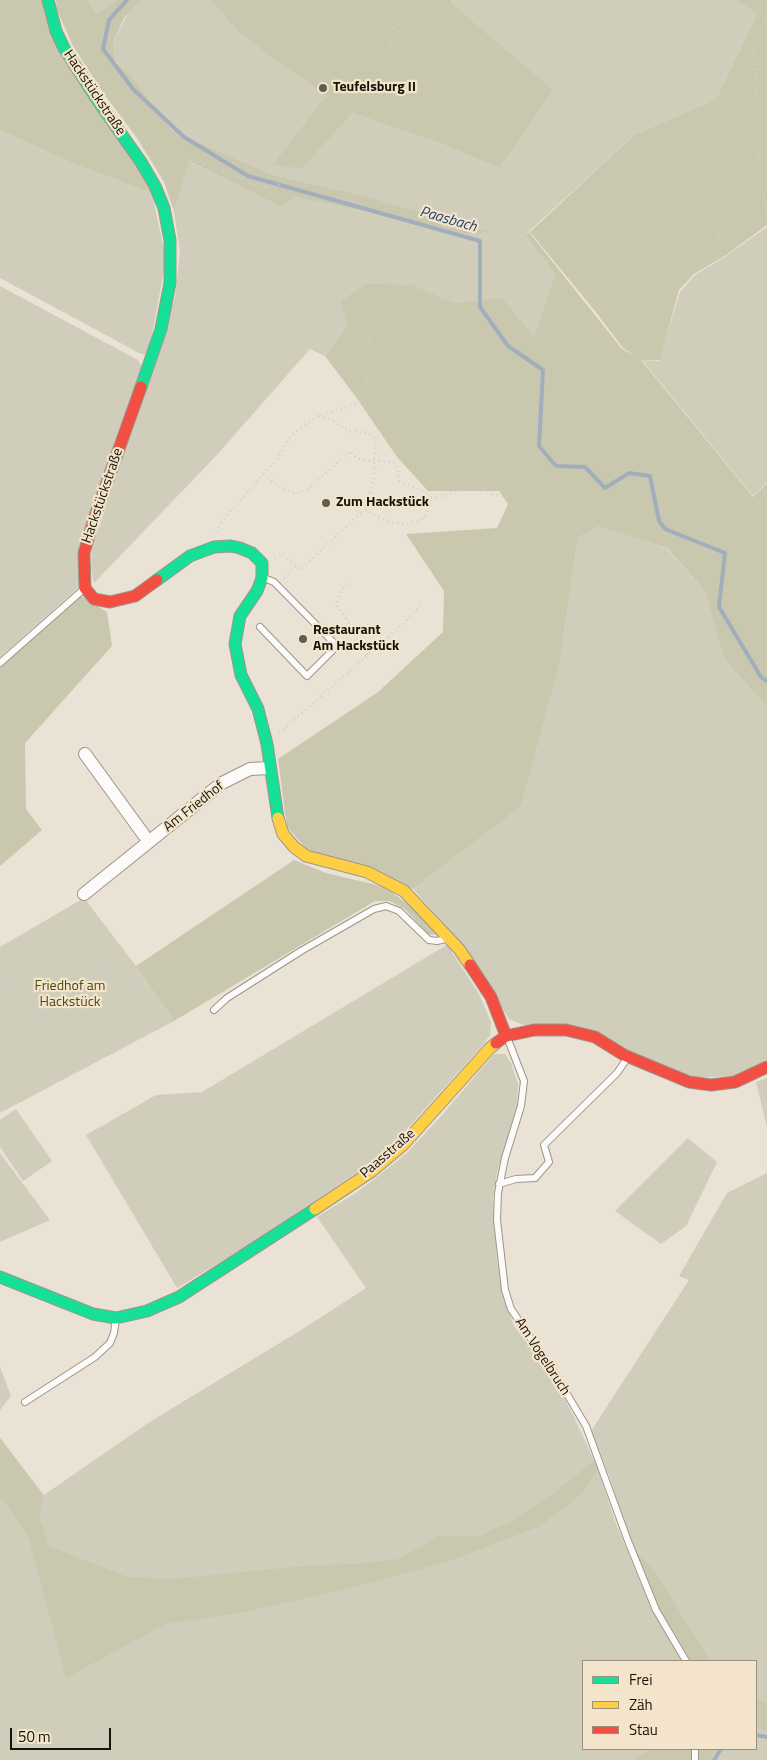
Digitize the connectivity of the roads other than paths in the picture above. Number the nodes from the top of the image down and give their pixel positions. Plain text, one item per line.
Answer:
1 (48, 0) edge
2 (262, 578) junction
3 (85, 588) junction
4 (260, 627) dead end
5 (0, 663) edge
6 (84, 754) dead end
7 (270, 768) junction
8 (149, 842) junction
9 (84, 894) road end
10 (448, 938) junction
11 (214, 1010) dead end
12 (506, 1036) junction
13 (628, 1057) junction
14 (767, 1067) edge
15 (500, 1184) junction
16 (0, 1277) edge
17 (116, 1318) junction
18 (25, 1402) dead end
19 (685, 1660) edge

1 - 3 street, Hackstückstraße
2 - 3 street
2 - 4 lane
2 - 7 street
3 - 5 lane
6 - 8 street, Am Friedhof
7 - 8 street, Am Friedhof
7 - 10 street
8 - 9 street, Am Friedhof
10 - 11 lane
10 - 12 street
12 - 13 street, Paasstraße
12 - 15 lane, Am Vogelbruch
12 - 17 street, Paasstraße
13 - 14 street, Paasstraße
13 - 15 lane
15 - 19 lane, Am Vogelbruch
16 - 17 street, Paasstraße
17 - 18 lane

